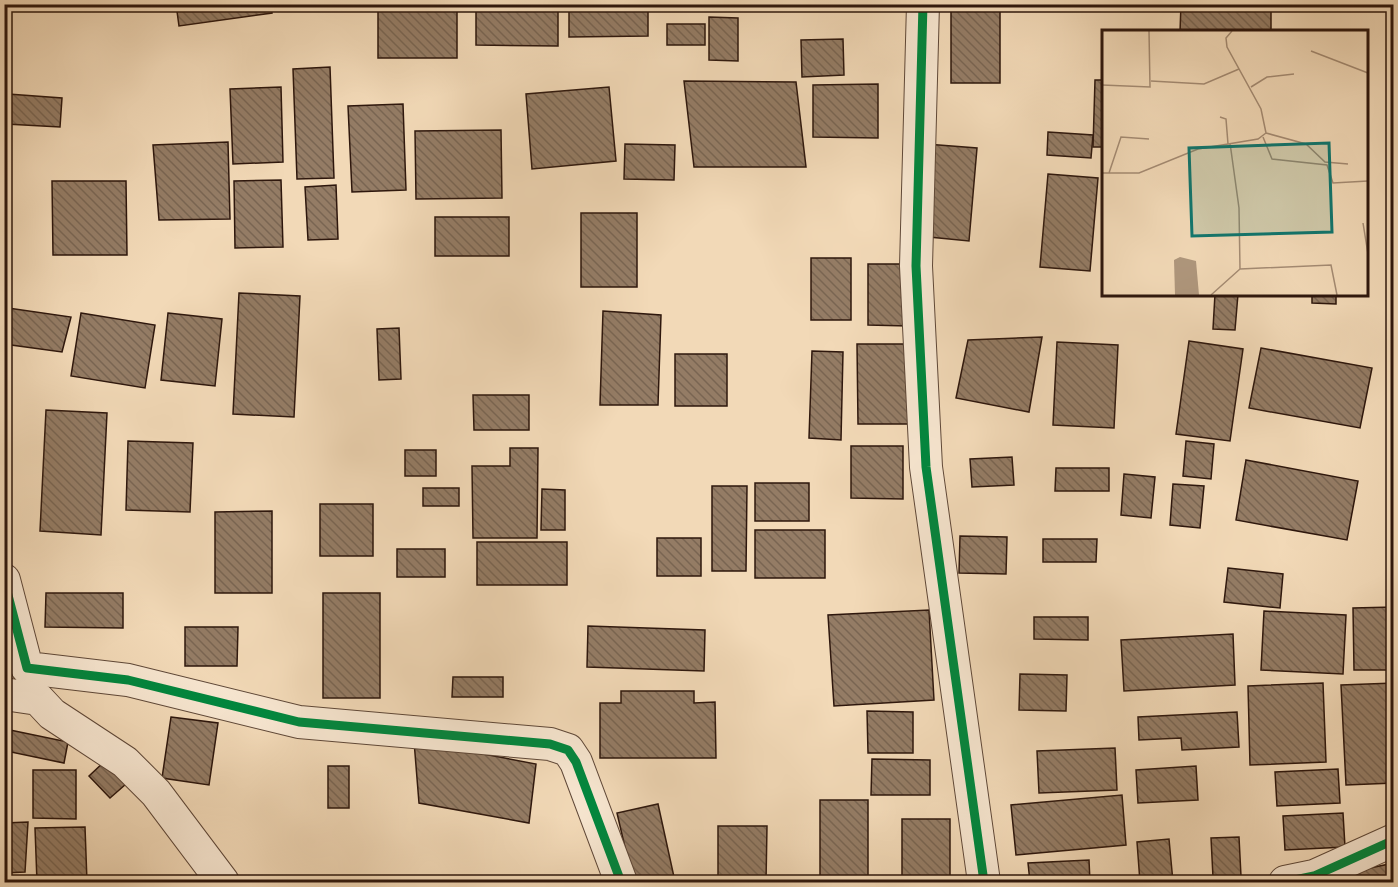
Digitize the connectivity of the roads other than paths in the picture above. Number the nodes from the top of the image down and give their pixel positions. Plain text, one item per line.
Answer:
1 (922, 4) edge
2 (4, 579) edge
3 (27, 668) junction
4 (4, 694) edge
5 (38, 699) junction
6 (1394, 840) edge
7 (223, 882) edge
8 (621, 882) edge
9 (984, 882) edge
10 (1286, 882) edge

1 - 9 street
2 - 3 street
3 - 5 street
3 - 8 street
4 - 5 street
5 - 7 street
6 - 10 street

